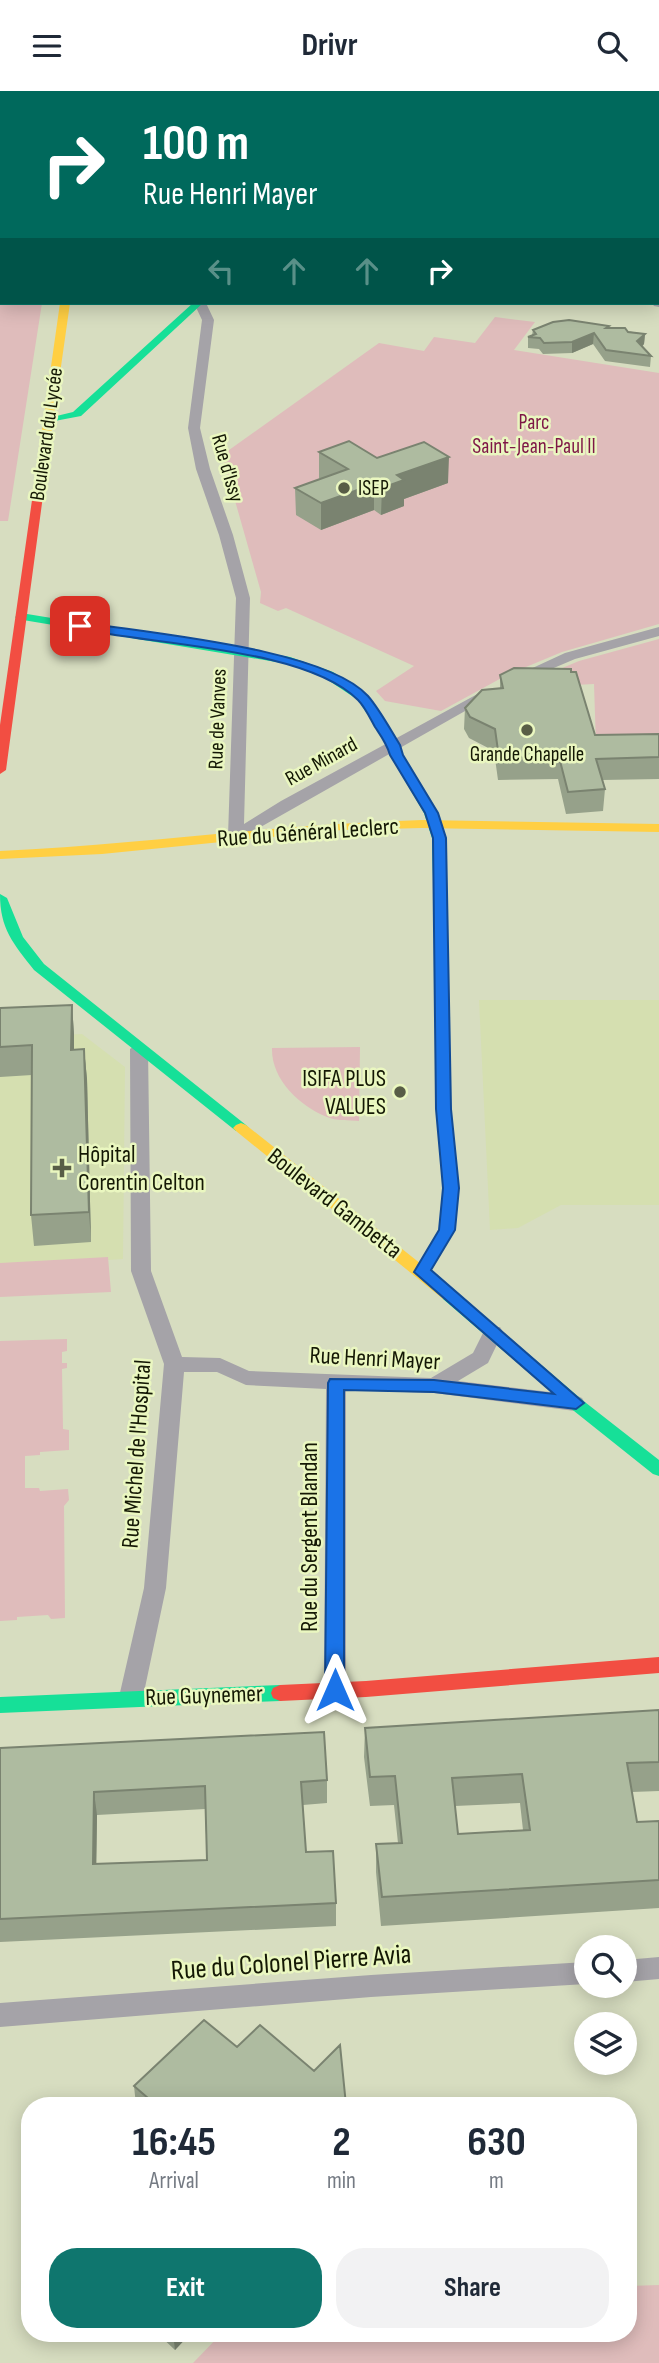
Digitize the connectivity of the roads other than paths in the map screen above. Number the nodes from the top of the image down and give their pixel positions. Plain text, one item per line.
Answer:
1 (65, 305) edge
2 (197, 305) edge
3 (200, 305) edge
4 (48, 421) junction
5 (233, 562) joint
6 (21, 617) junction
7 (659, 631) edge
8 (240, 651) junction
9 (394, 745) junction
10 (0, 771) edge
11 (437, 825) junction
12 (659, 828) edge
13 (236, 836) junction
14 (0, 855) edge
15 (0, 898) edge
16 (139, 1049) junction
17 (422, 1272) junction
18 (492, 1332) junction
19 (174, 1364) junction
20 (336, 1383) junction
21 (434, 1386) junction
22 (576, 1403) junction
23 (659, 1469) edge
24 (659, 1665) edge
25 (335, 1690) junction
26 (131, 1697) junction
27 (0, 1705) edge
28 (659, 1969) edge
29 (637, 1970) edge
30 (574, 1974) edge
31 (0, 2015) edge

1 - 4 main road, Boulevard du Lycée
2 - 4 main road
3 - 5 street, Rue d'Issy
4 - 6 main road, Boulevard du Lycée
5 - 8 street, Rue de Vanves
6 - 8 main road
6 - 10 main road, Boulevard du Lycée
7 - 9 street, Rue Minard
8 - 9 main road
8 - 13 street, Rue de Vanves
9 - 11 main road
9 - 13 street, Rue Minard
11 - 12 main road, Rue du Général Leclerc
11 - 13 main road, Rue du Général Leclerc
11 - 17 main road
13 - 14 main road, Rue du Général Leclerc
15 - 16 main road, Boulevard Gambetta
16 - 17 main road, Boulevard Gambetta
16 - 19 street, Rue Michel de l'Hospital
17 - 18 main road, Boulevard Gambetta
18 - 21 street
18 - 22 main road, Boulevard Gambetta
19 - 20 street, Rue Henri Mayer
19 - 26 street, Rue Michel de l'Hospital
20 - 21 street, Rue Henri Mayer
20 - 25 street, Rue du Sergent Blandan
21 - 22 street, Rue Henri Mayer
22 - 23 main road, Boulevard Gambetta
24 - 25 main road, Rue Guynemer
25 - 26 main road, Rue Guynemer
26 - 27 main road, Rue Guynemer
28 - 29 street
30 - 31 street, Rue du Colonel Pierre Avia

